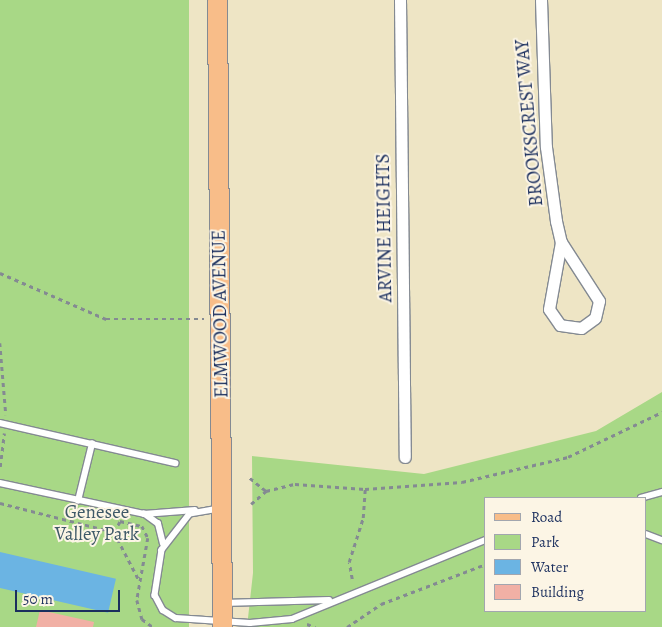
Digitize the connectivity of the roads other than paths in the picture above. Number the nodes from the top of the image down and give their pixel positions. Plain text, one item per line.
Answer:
1 (217, 0) edge
2 (400, 0) edge
3 (541, 0) edge
4 (561, 242) junction
5 (2, 423) edge
6 (92, 444) junction
7 (405, 456) dead end
8 (175, 463) dead end
9 (0, 483) edge
10 (662, 492) edge
11 (644, 497) edge
12 (78, 501) junction
13 (223, 509) junction
14 (198, 510) junction
15 (144, 514) junction
16 (647, 534) edge
17 (662, 540) edge
18 (484, 541) edge
19 (162, 550) junction
20 (336, 599) junction
21 (223, 603) junction
22 (222, 625) edge

1 - 13 main road, ELMWOOD AVENUE
2 - 7 street, ARVINE HEIGHTS
3 - 4 street, BROOKSCREST WAY
4 - 4 street, BROOKSCREST WAY
5 - 6 lane
6 - 8 lane
6 - 12 lane
9 - 12 lane
10 - 11 lane
12 - 15 lane
13 - 14 lane
13 - 21 main road, ELMWOOD AVENUE
14 - 15 lane
14 - 19 lane
15 - 19 lane
16 - 17 lane
18 - 20 lane
19 - 22 lane
20 - 21 lane
20 - 22 lane
21 - 22 main road, ELMWOOD AVENUE

